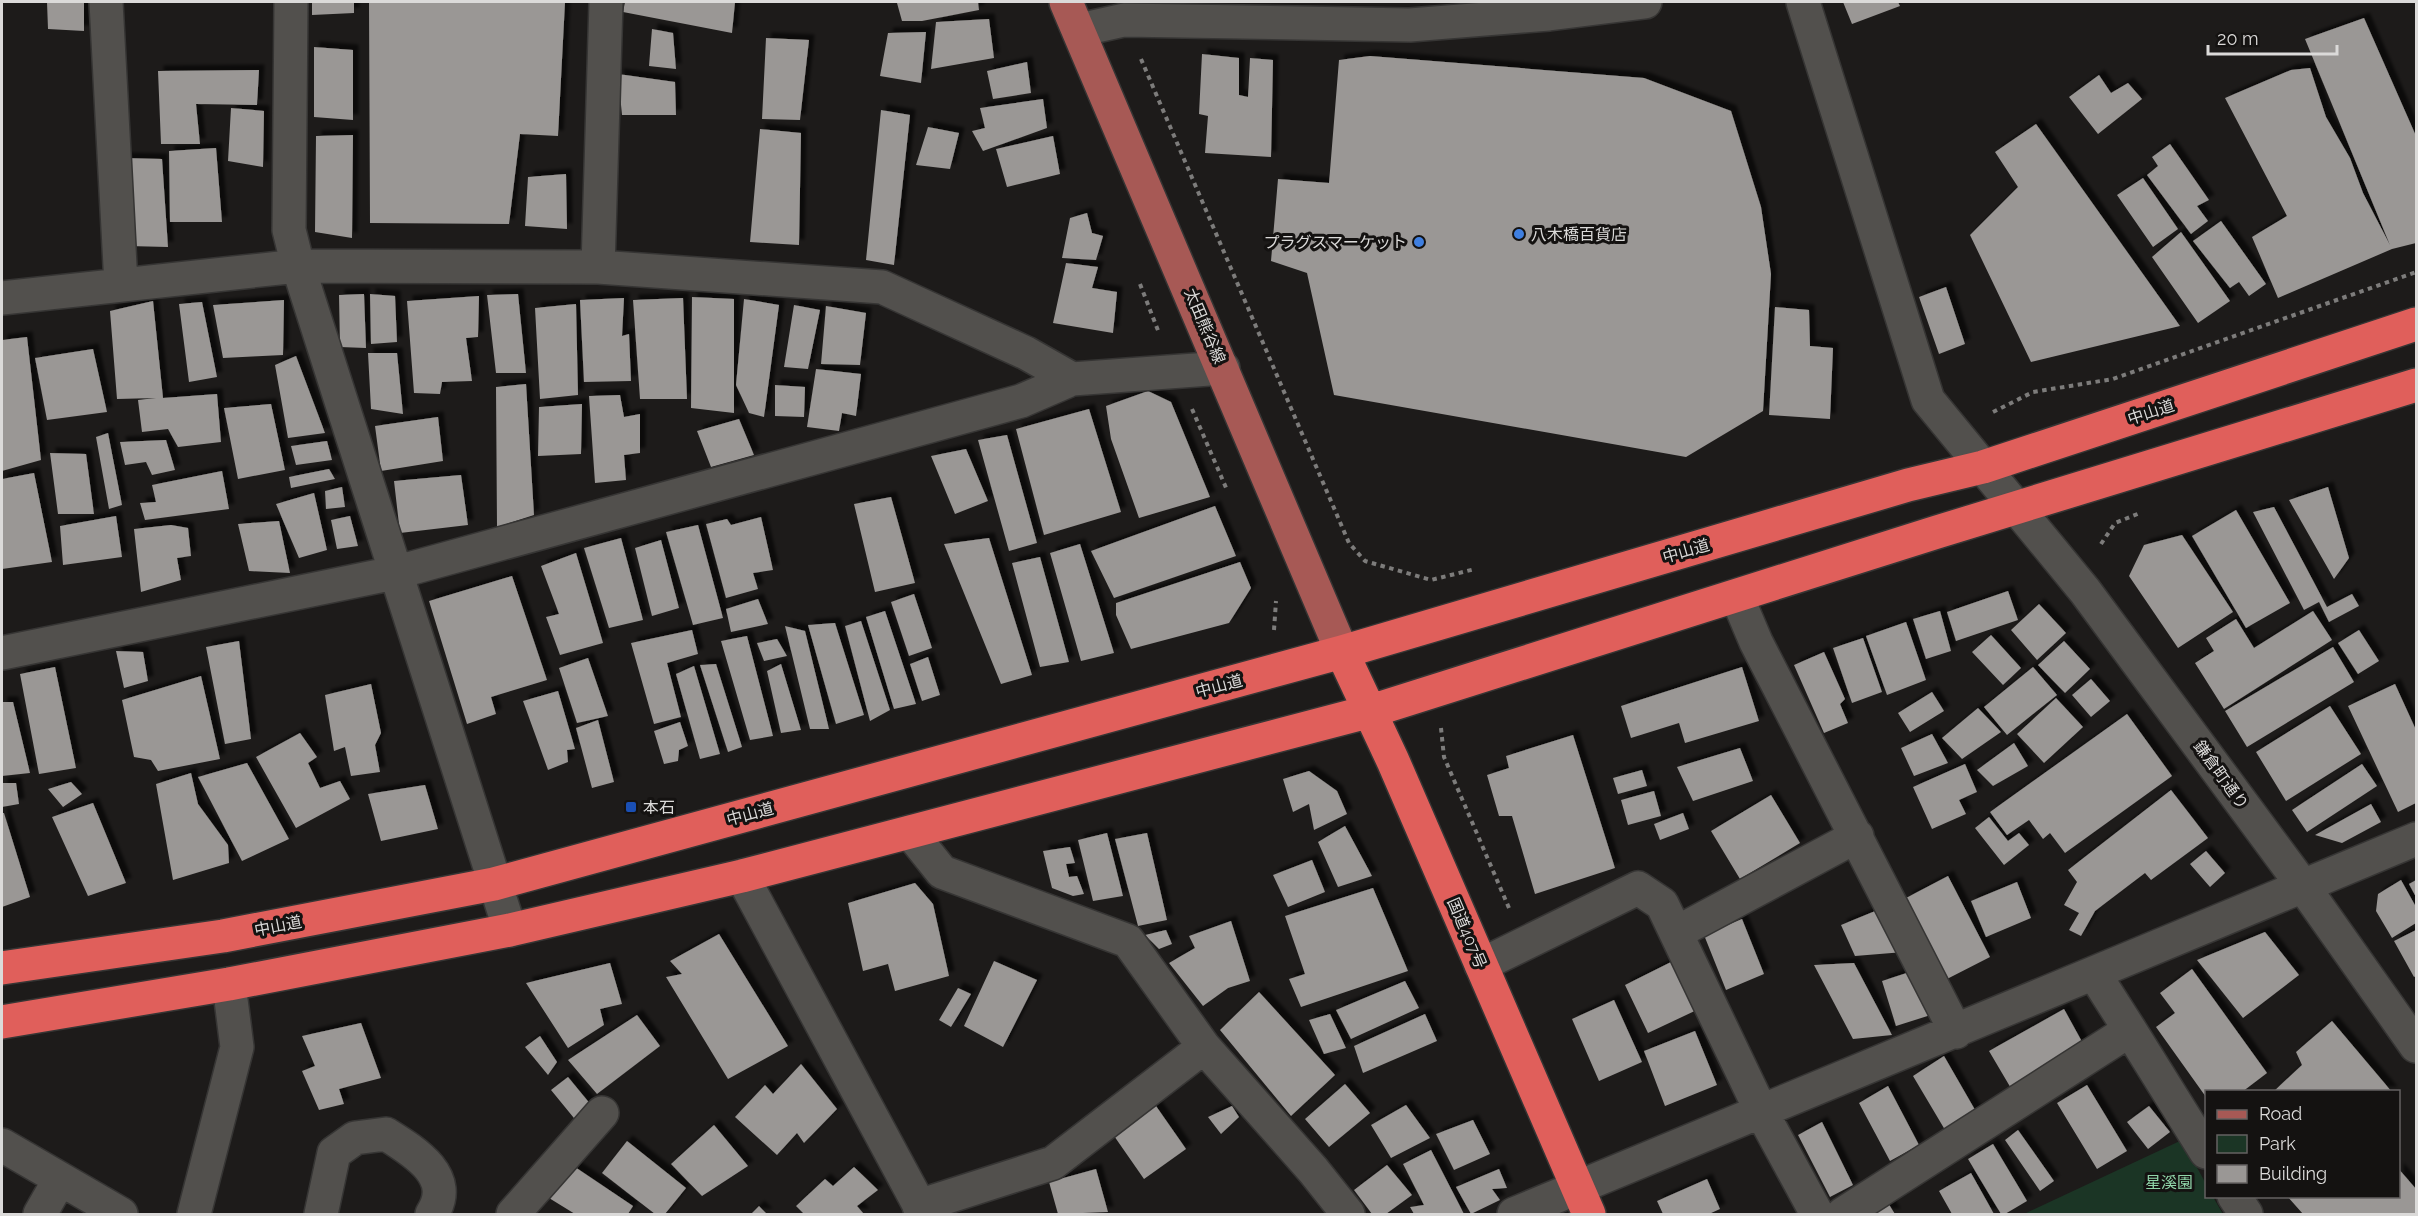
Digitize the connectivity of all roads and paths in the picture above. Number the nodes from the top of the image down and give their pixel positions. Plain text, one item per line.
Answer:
1 (106, 2) edge
2 (291, 2) edge
3 (606, 2) edge
4 (1645, 2) edge
5 (1803, 2) edge
6 (1409, 13) edge
7 (1072, 16) edge
8 (1124, 20) junction
9 (298, 266) junction
10 (598, 267) junction
11 (2416, 272) edge
12 (121, 285) junction
13 (2, 298) edge
14 (2416, 324) edge
15 (1223, 368) junction
16 (1176, 372) junction
17 (1072, 379) junction
18 (2416, 385) edge
19 (1993, 412) dead end
20 (1983, 467) junction
21 (1228, 492) dead end
22 (2018, 509) junction
23 (2151, 509) dead end
24 (2101, 544) dead end
25 (1486, 566) dead end
26 (394, 573) junction
27 (1271, 590) dead end
28 (1737, 597) junction
29 (1265, 637) dead end
30 (1342, 652) junction
31 (2, 653) edge
32 (1371, 711) junction
33 (1441, 728) dead end
34 (910, 832) junction
35 (1857, 836) junction
36 (2416, 839) edge
37 (742, 876) junction
38 (494, 884) junction
39 (2303, 886) junction
40 (510, 930) junction
41 (1676, 933) junction
42 (1525, 944) junction
43 (1481, 965) junction
44 (2, 968) edge
45 (2095, 975) junction
46 (230, 984) junction
47 (2, 1022) edge
48 (2130, 1030) junction
49 (1956, 1032) junction
50 (2416, 1046) edge
51 (1204, 1047) junction
52 (1761, 1111) junction
53 (602, 1113) dead end
54 (2, 1145) edge
55 (2205, 1150) edge
56 (60, 1179) junction
57 (2235, 1198) edge
58 (1583, 1201) edge
59 (526, 1210) edge
60 (922, 1210) edge
61 (40, 1215) edge
62 (121, 1215) edge
63 (194, 1215) edge
64 (321, 1215) edge
65 (432, 1215) edge
66 (1348, 1215) edge
67 (1514, 1215) edge
68 (1817, 1215) edge
69 (1843, 1215) edge
70 (2246, 1215) edge

1 - 12 street
2 - 9 street
3 - 10 street
4 - 6 street
5 - 20 street, 鎌倉町通り
6 - 8 street
7 - 8 street
7 - 15 main road, 太田熊谷線
8 - 25 path
9 - 10 street
9 - 12 street
9 - 26 street
10 - 17 street
11 - 19 path
12 - 13 street
14 - 20 highway, 中山道
15 - 16 street
15 - 30 main road, 太田熊谷線
16 - 17 street
16 - 21 path
17 - 26 street
18 - 22 highway
20 - 22 street, 鎌倉町通り
20 - 30 highway, 中山道
22 - 28 highway
22 - 39 street, 鎌倉町通り
23 - 24 path
26 - 31 street
26 - 38 street
27 - 29 path
28 - 32 highway
28 - 35 street
30 - 32 highway, 国道407号
30 - 38 highway, 中山道
32 - 34 highway
32 - 43 highway, 国道407号
33 - 42 path
34 - 37 highway
34 - 51 street
35 - 41 street
35 - 49 street
36 - 39 street
37 - 40 highway
37 - 60 street
38 - 40 street
38 - 44 highway, 中山道
39 - 45 street
39 - 50 street, 鎌倉町通り
40 - 46 highway
41 - 42 street
41 - 52 street
42 - 43 street
43 - 58 highway, 国道407号
45 - 48 street
45 - 49 street
46 - 47 highway
46 - 63 street
48 - 55 street
48 - 69 street
49 - 52 street
51 - 60 street
51 - 66 street
52 - 58 street
52 - 68 street
53 - 59 street
54 - 56 street
56 - 61 street
56 - 62 street
57 - 70 street
58 - 67 street
64 - 65 street

